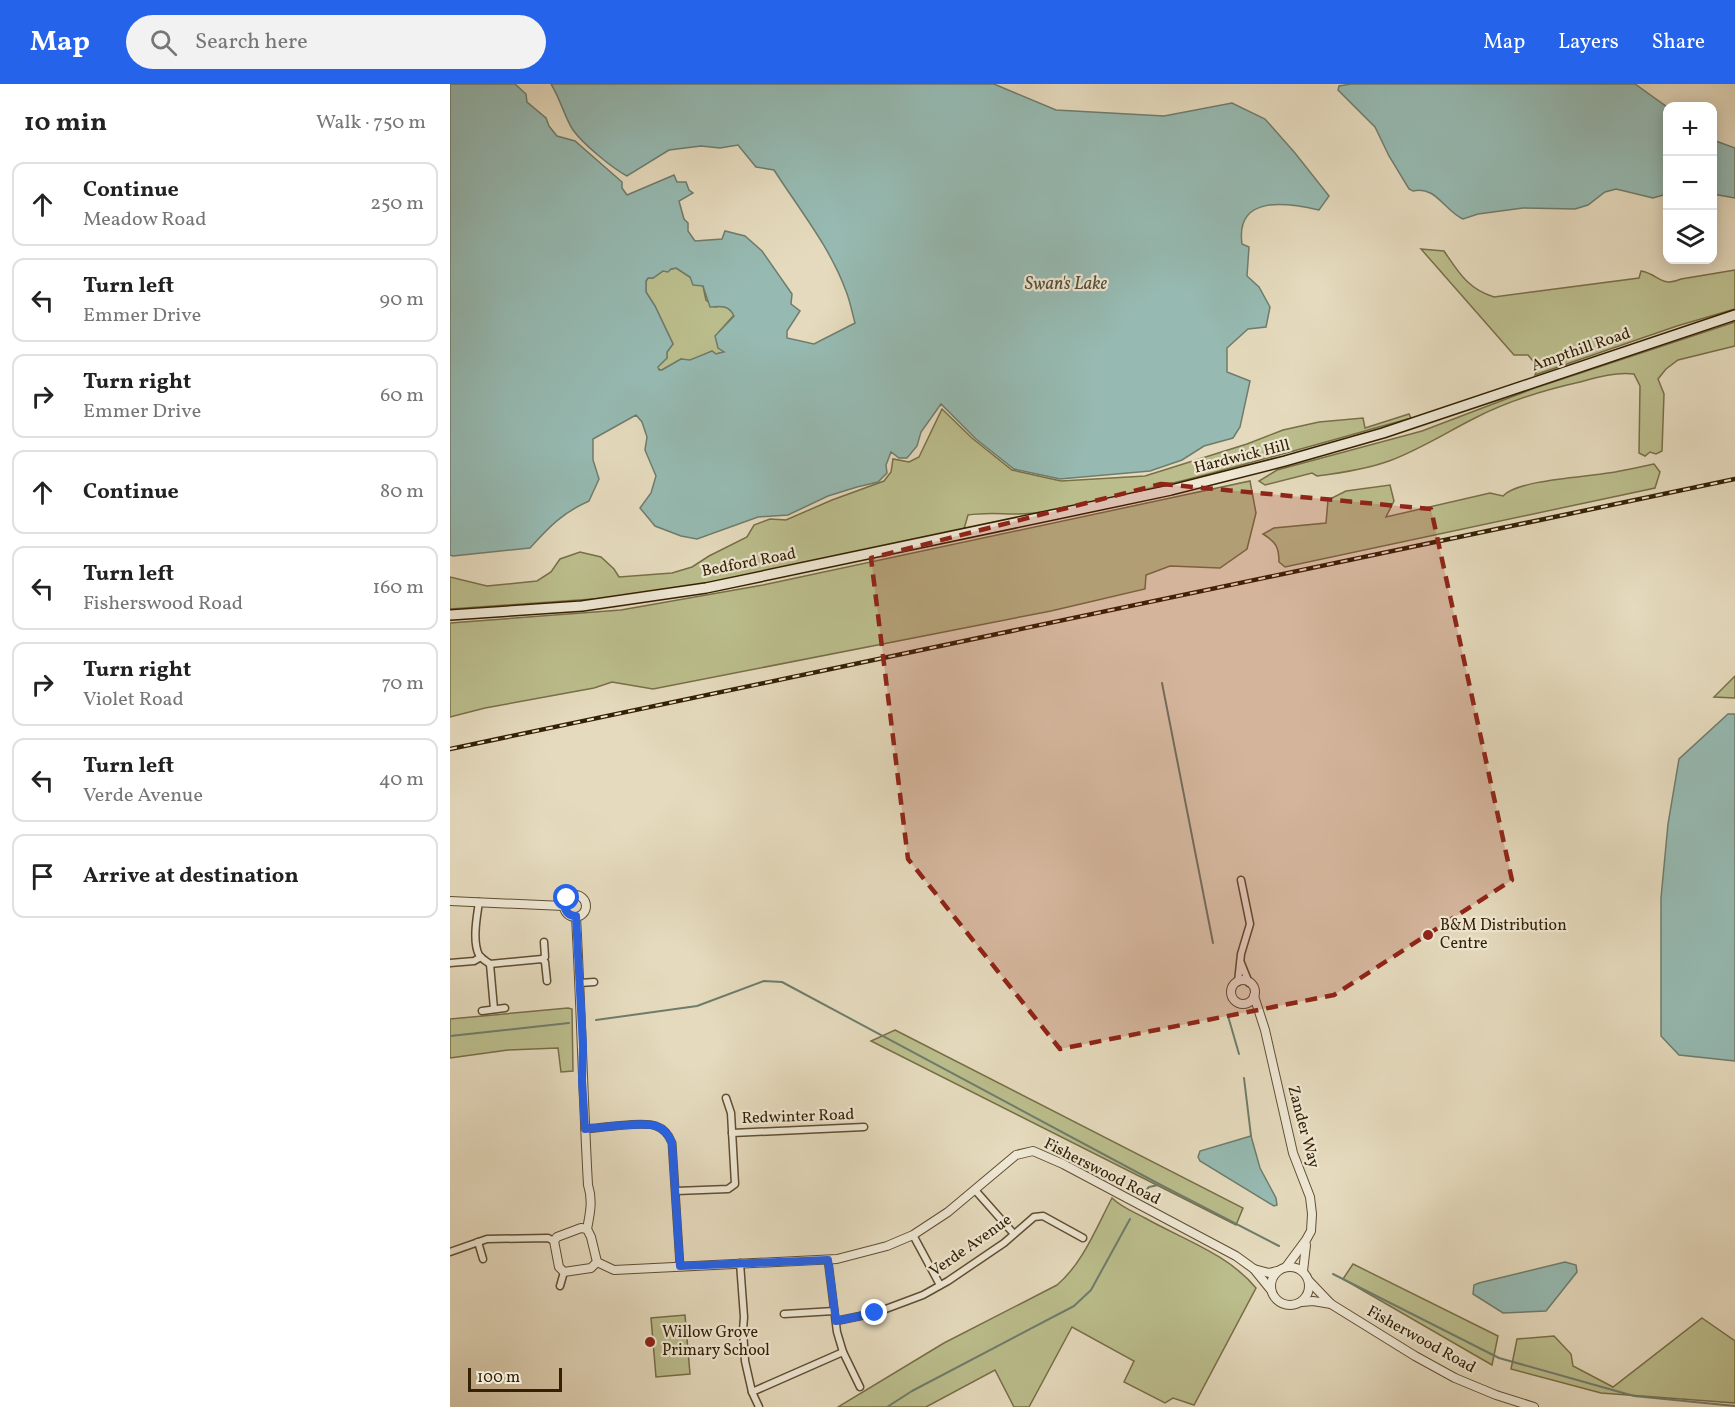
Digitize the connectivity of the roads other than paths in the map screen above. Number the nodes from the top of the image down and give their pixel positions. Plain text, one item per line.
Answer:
1 (1735, 315) edge
2 (1437, 415) joint
3 (1051, 516) joint
4 (450, 615) edge
5 (1241, 880) dead end
6 (450, 902) edge
7 (479, 902) junction
8 (564, 906) junction
9 (576, 916) junction
10 (544, 942) dead end
11 (481, 957) junction
12 (542, 959) junction
13 (1241, 962) junction
14 (450, 963) edge
15 (490, 964) junction
16 (547, 981) dead end
17 (594, 982) dead end
18 (1238, 982) junction
19 (1250, 982) junction
20 (580, 983) junction
21 (1254, 996) junction
22 (1243, 1005) junction
23 (505, 1008) dead end
24 (494, 1009) junction
25 (482, 1011) dead end
26 (1260, 1020) junction
27 (726, 1098) dead end
28 (864, 1127) dead end
29 (589, 1129) junction
30 (732, 1133) junction
31 (675, 1190) junction
32 (975, 1190) junction
33 (586, 1229) junction
34 (1014, 1234) junction
35 (913, 1235) junction
36 (1083, 1238) dead end
37 (1306, 1240) junction
38 (554, 1241) junction
39 (478, 1242) junction
40 (450, 1252) edge
41 (483, 1259) dead end
42 (828, 1260) junction
43 (597, 1262) junction
44 (740, 1263) junction
45 (680, 1266) junction
46 (1286, 1267) junction
47 (1254, 1269) junction
48 (1277, 1271) junction
49 (1303, 1271) junction
50 (564, 1272) junction
51 (1309, 1281) junction
52 (940, 1285) junction
53 (560, 1286) dead end
54 (1271, 1290) junction
55 (1302, 1302) junction
56 (1331, 1304) junction
57 (834, 1311) junction
58 (784, 1314) dead end
59 (836, 1321) junction
60 (843, 1352) junction
61 (860, 1387) dead end
62 (752, 1392) junction
63 (759, 1407) edge
64 (1534, 1407) edge

1 - 2 main road, Ampthill Road
2 - 3 main road, Hardwick Hill
3 - 4 main road, Bedford Road
5 - 13 street
6 - 7 street
7 - 8 street
7 - 11 street
8 - 9 street
8 - 9 street
9 - 20 street
10 - 12 street
11 - 14 street
11 - 15 street
12 - 15 street
12 - 16 street
13 - 18 street
13 - 19 street
15 - 24 street
17 - 20 street
18 - 19 street
18 - 22 street
19 - 21 street
20 - 29 street
21 - 22 street
21 - 26 street, Zander Way
22 - 26 street
23 - 24 street
24 - 25 street
26 - 37 street, Zander Way
27 - 30 street
28 - 30 street, Redwinter Road
29 - 31 street
29 - 33 street
30 - 31 street
31 - 45 street
32 - 34 street
32 - 35 street, Fisherswood Road
32 - 47 street, Fisherswood Road
33 - 38 street
33 - 43 street
34 - 36 street, Verde Avenue
34 - 52 street, Verde Avenue
35 - 42 street, Fisherswood Road
35 - 52 street
37 - 46 street, Zander Way
37 - 49 street, Zander Way
38 - 39 street
38 - 50 street
39 - 40 street
39 - 41 street
42 - 44 street, Fisherswood Road
42 - 57 street
43 - 45 street, Fisherswood Road
43 - 50 street
44 - 45 street, Fisherswood Road
44 - 62 street
46 - 48 street
46 - 49 street
47 - 48 street
47 - 54 street
48 - 54 street
49 - 51 street
50 - 53 street
51 - 55 street
51 - 56 street, Fisherwood Road
52 - 59 street, Verde Avenue
54 - 55 street
55 - 56 street, Fisherwood Road
56 - 64 street, Fisherwood Road
57 - 58 street
57 - 59 street
59 - 60 street
60 - 61 street
60 - 62 street
62 - 63 street

